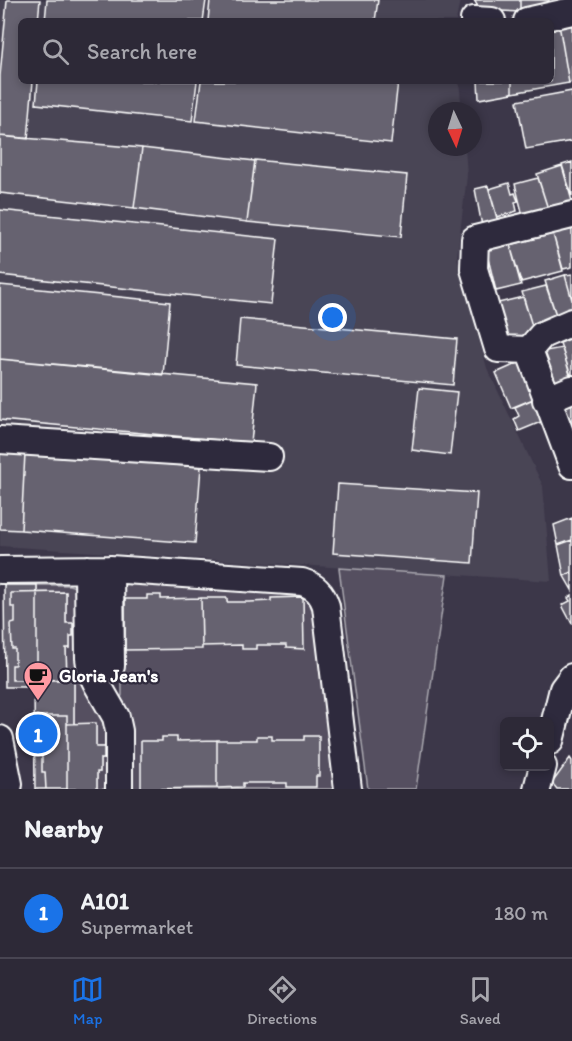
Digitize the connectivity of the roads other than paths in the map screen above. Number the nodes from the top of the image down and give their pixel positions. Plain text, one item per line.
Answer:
1 (572, 11) edge
2 (540, 18) edge
3 (572, 215) edge
4 (572, 322) edge
5 (529, 350) junction
6 (572, 389) edge
7 (546, 400) junction
8 (0, 440) edge
9 (269, 457) dead end
10 (572, 465) edge
11 (99, 569) junction
12 (0, 570) edge
13 (111, 666) dead end
14 (572, 677) edge
15 (554, 722) edge
16 (0, 739) edge
17 (542, 771) edge
18 (8, 789) edge
19 (119, 789) edge
20 (348, 789) edge
21 (537, 789) edge

1 - 2 street
3 - 5 street
4 - 5 street
5 - 7 street
6 - 7 street
7 - 10 street
8 - 9 street
11 - 12 street
11 - 13 street
11 - 19 street
11 - 20 street
14 - 15 street
16 - 18 street
17 - 21 street

